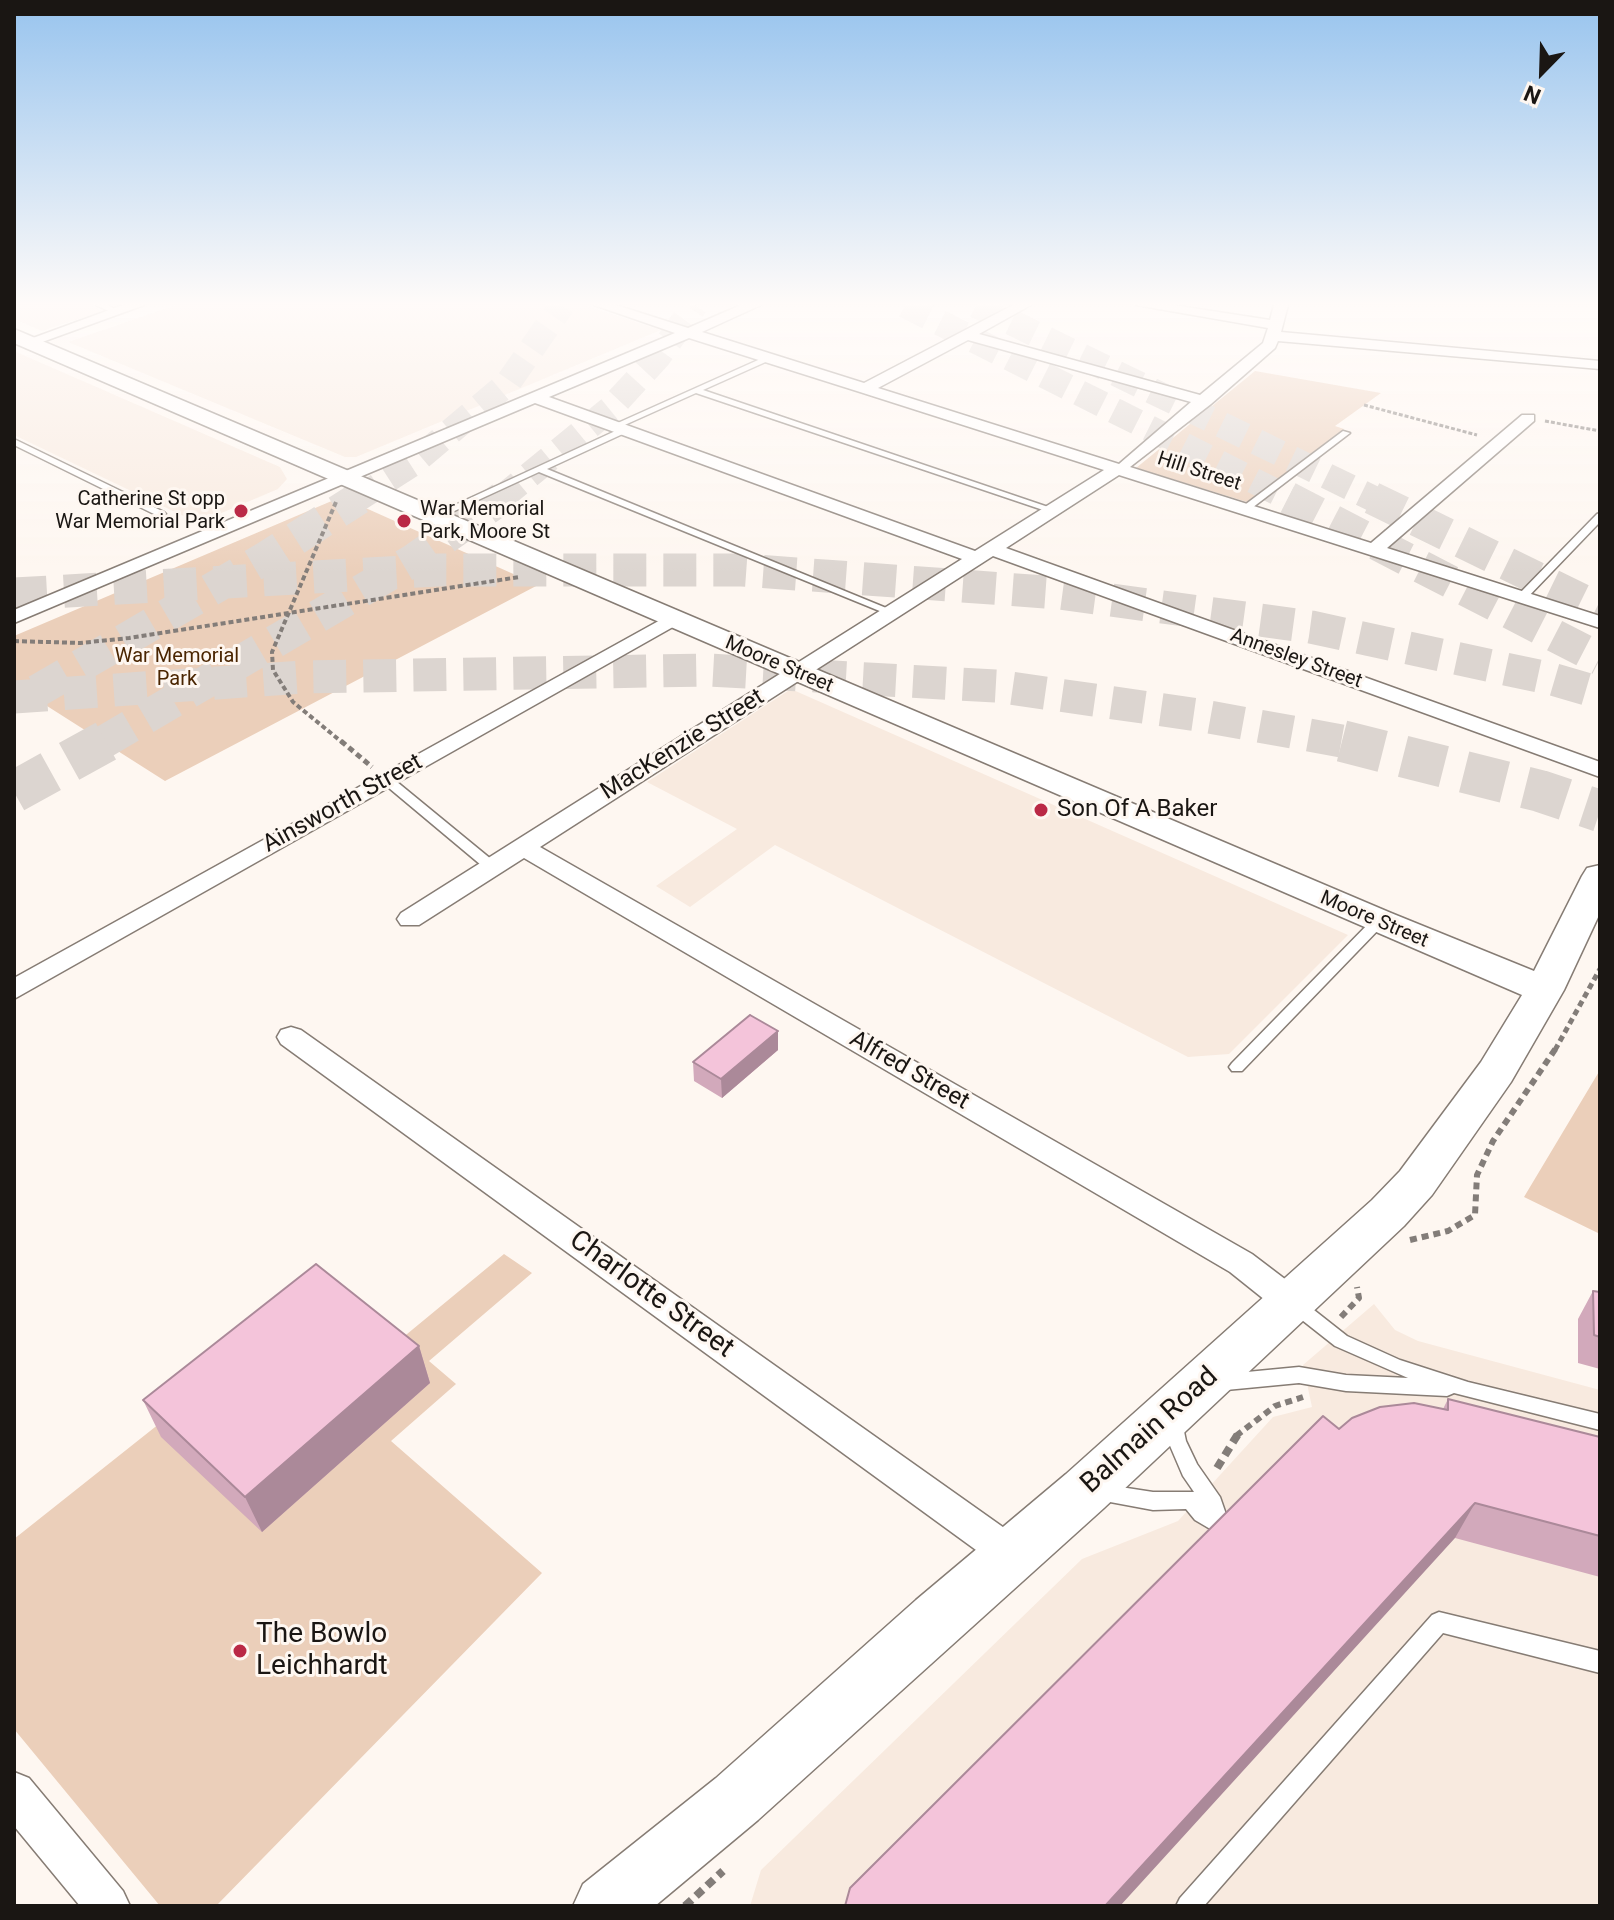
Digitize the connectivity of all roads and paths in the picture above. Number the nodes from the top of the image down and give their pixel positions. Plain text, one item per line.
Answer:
1 (150, 395) edge
2 (540, 395) edge
3 (687, 395) edge
4 (710, 395) edge
5 (884, 395) edge
6 (1182, 395) edge
7 (1212, 395) edge
8 (534, 397) junction
9 (1205, 401) junction
10 (1364, 405) dead end
11 (1528, 418) joint
12 (619, 428) junction
13 (1600, 431) edge
14 (1346, 433) dead end
15 (14, 442) edge
16 (1501, 442) junction
17 (302, 460) junction
18 (1122, 466) junction
19 (539, 469) junction
20 (341, 486) junction
21 (271, 508) junction
22 (1245, 509) junction
23 (1052, 510) junction
24 (161, 514) dead end
25 (1600, 516) edge
26 (434, 517) junction
27 (1374, 550) junction
28 (984, 554) junction
29 (524, 577) dead end
30 (1522, 597) junction
31 (286, 612) junction
32 (891, 612) junction
33 (14, 617) edge
34 (673, 619) junction
35 (1600, 622) edge
36 (14, 641) edge
37 (796, 672) junction
38 (1600, 770) edge
39 (387, 780) junction
40 (523, 847) junction
41 (492, 867) junction
42 (1600, 876) edge
43 (410, 919) dead end
44 (1378, 922) junction
45 (1600, 969) edge
46 (14, 990) edge
47 (1545, 990) junction
48 (291, 1037) dead end
49 (1237, 1067) dead end
50 (1401, 1245) dead end
51 (1364, 1275) dead end
52 (1291, 1302) junction
53 (1355, 1304) dead end
54 (1301, 1389) dead end
55 (1468, 1390) junction
56 (1185, 1399) junction
57 (1600, 1422) edge
58 (1203, 1488) junction
59 (1085, 1491) junction
60 (1011, 1554) junction
61 (1600, 1662) edge
62 (14, 1793) edge
63 (730, 1864) dead end
64 (108, 1906) edge
65 (605, 1906) edge
66 (685, 1906) edge
67 (1188, 1906) edge

1 - 17 main road, Moore Street
2 - 8 street
3 - 12 lane
4 - 23 lane
5 - 18 street, Hill Street
6 - 9 street
7 - 9 street, MacKenzie Street
8 - 12 street, Annesley Street
8 - 20 street
9 - 18 street, MacKenzie Street
10 - 16 path
11 - 13 path
11 - 16 street
12 - 19 lane
12 - 28 street, Annesley Street
14 - 22 lane
15 - 24 lane
16 - 27 street
17 - 20 main road, Moore Street
17 - 21 street
18 - 22 street, Hill Street
18 - 23 street, MacKenzie Street
19 - 26 lane
19 - 32 lane
20 - 21 street
20 - 26 main road, Moore Street
20 - 31 path
21 - 33 street
22 - 27 street, Hill Street
23 - 28 street, MacKenzie Street
25 - 30 lane
26 - 34 main road, Moore Street
27 - 30 street, Hill Street
28 - 32 street, MacKenzie Street
28 - 38 street, Annesley Street
29 - 31 path
30 - 35 street, Hill Street
31 - 36 path
31 - 39 path
32 - 37 street, MacKenzie Street
34 - 37 main road, Moore Street
34 - 39 street, Ainsworth Street
37 - 40 street, MacKenzie Street
37 - 44 main road, Moore Street
39 - 41 lane
39 - 46 street, Ainsworth Street
40 - 41 street, MacKenzie Street
40 - 52 street, Alfred Street
41 - 43 street, MacKenzie Street
42 - 47 main road, Balmain Road
44 - 47 main road, Moore Street
44 - 49 lane
45 - 50 path
47 - 52 main road, Balmain Road
48 - 60 street, Charlotte Street
51 - 53 path
52 - 55 lane
52 - 56 main road, Balmain Road
54 - 58 path
55 - 56 lane
55 - 57 lane
56 - 58 lane
56 - 59 main road, Balmain Road
58 - 59 lane
59 - 60 main road, Balmain Road
60 - 65 main road, Balmain Road
61 - 67 lane
62 - 64 street
63 - 66 path

